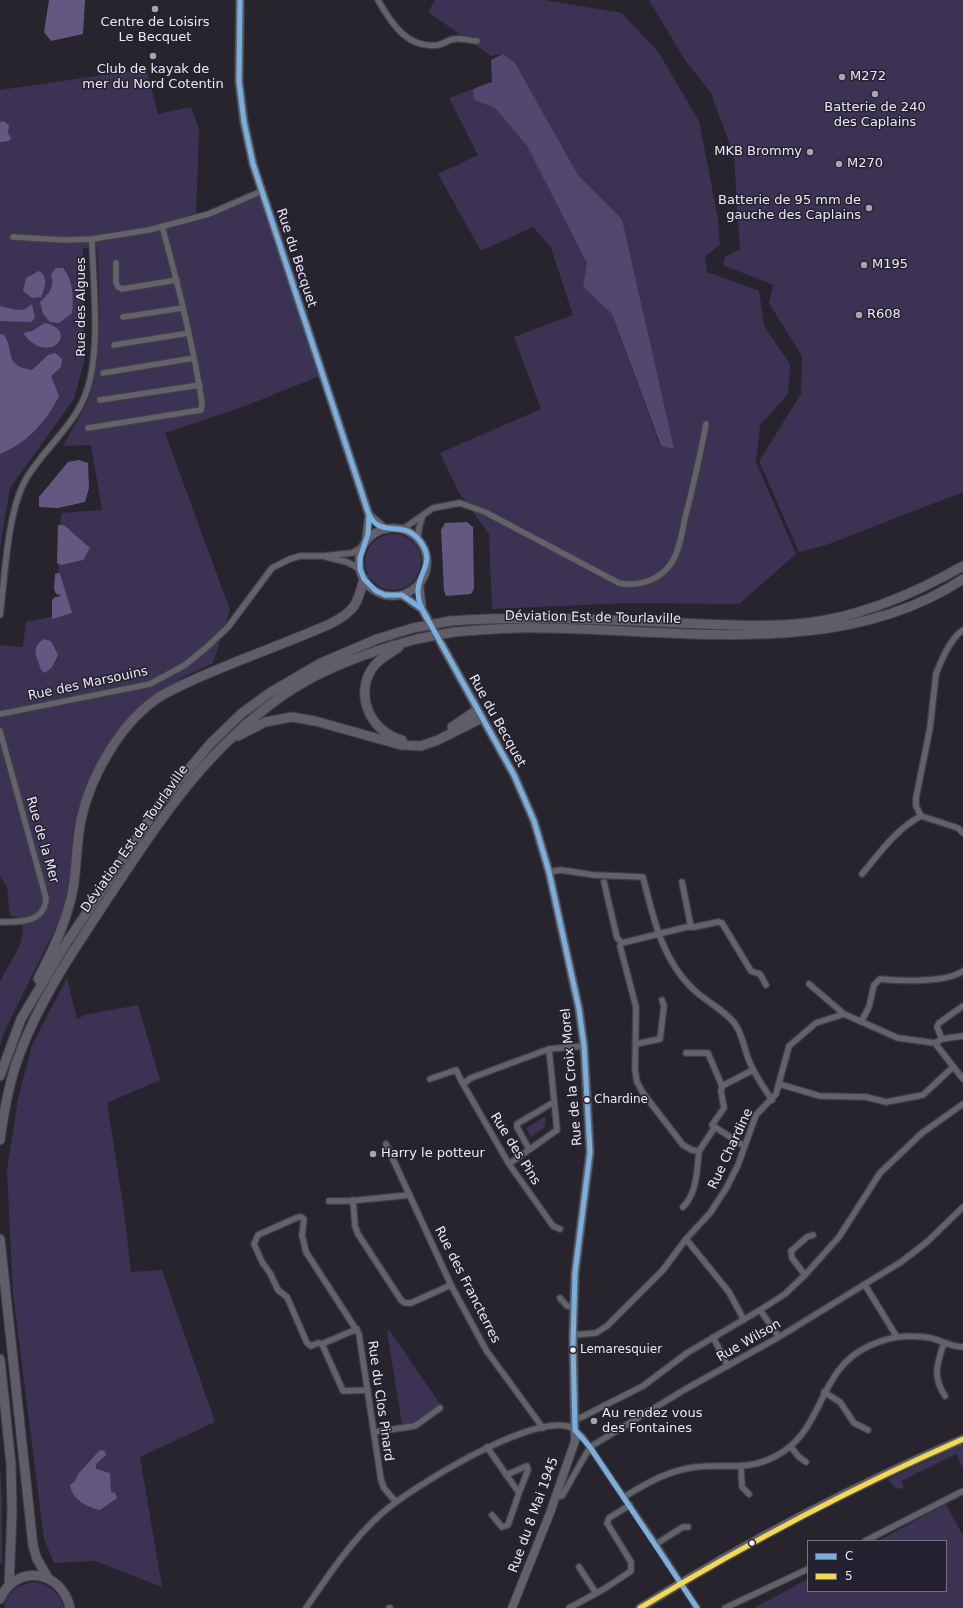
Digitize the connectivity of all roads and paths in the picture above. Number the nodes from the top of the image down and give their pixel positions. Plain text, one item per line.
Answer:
1 (240, 0) edge
2 (378, 0) edge
3 (477, 42) dead end
4 (262, 191) junction
5 (162, 226) junction
6 (13, 237) dead end
7 (92, 239) junction
8 (116, 262) dead end
9 (177, 280) junction
10 (183, 308) junction
11 (123, 317) dead end
12 (189, 333) junction
13 (114, 345) dead end
14 (194, 358) junction
15 (103, 373) dead end
16 (200, 385) junction
17 (100, 400) dead end
18 (706, 424) dead end
19 (88, 428) dead end
20 (423, 515) junction
21 (369, 516) junction
22 (385, 529) junction
23 (403, 529) junction
24 (418, 538) junction
25 (365, 544) junction
26 (322, 556) junction
27 (963, 566) edge
28 (360, 569) junction
29 (364, 579) junction
30 (963, 579) edge
31 (419, 584) junction
32 (402, 595) junction
33 (422, 609) junction
34 (0, 615) edge
35 (963, 630) edge
36 (405, 642) junction
37 (0, 714) edge
38 (480, 714) junction
39 (0, 731) edge
40 (220, 747) junction
41 (921, 816) junction
42 (960, 828) edge
43 (963, 833) edge
44 (549, 872) junction
45 (862, 874) dead end
46 (604, 882) dead end
47 (682, 882) dead end
48 (0, 922) edge
49 (691, 927) junction
50 (658, 933) junction
51 (622, 943) junction
52 (963, 971) edge
53 (809, 984) dead end
54 (766, 985) dead end
55 (662, 1000) dead end
56 (963, 1006) edge
57 (844, 1014) junction
58 (21, 1018) junction
59 (861, 1022) junction
60 (963, 1036) edge
61 (942, 1039) junction
62 (636, 1044) junction
63 (935, 1044) junction
64 (584, 1046) junction
65 (550, 1049) junction
66 (686, 1053) dead end
67 (953, 1067) junction
68 (753, 1070) junction
69 (0, 1076) edge
70 (430, 1079) dead end
71 (963, 1079) edge
72 (463, 1084) junction
73 (779, 1084) junction
74 (722, 1086) junction
75 (772, 1100) junction
76 (554, 1102) junction
77 (963, 1104) edge
78 (715, 1127) junction
79 (0, 1140) edge
80 (386, 1144) dead end
81 (744, 1146) junction
82 (529, 1150) junction
83 (699, 1151) junction
84 (509, 1164) junction
85 (410, 1195) junction
86 (354, 1200) junction
87 (329, 1201) dead end
88 (682, 1206) dead end
89 (963, 1207) edge
90 (560, 1228) dead end
91 (813, 1236) dead end
92 (0, 1239) edge
93 (686, 1239) junction
94 (805, 1275) junction
95 (451, 1285) junction
96 (865, 1285) junction
97 (560, 1298) dead end
98 (574, 1307) junction
99 (760, 1310) junction
100 (744, 1320) junction
101 (357, 1329) junction
102 (573, 1335) junction
103 (713, 1337) junction
104 (779, 1337) junction
105 (897, 1337) junction
106 (944, 1343) junction
107 (322, 1344) junction
108 (963, 1347) edge
109 (0, 1359) edge
110 (728, 1366) junction
111 (368, 1390) junction
112 (824, 1392) junction
113 (945, 1396) dead end
114 (440, 1408) dead end
115 (574, 1417) junction
116 (543, 1428) junction
117 (575, 1430) junction
118 (868, 1430) dead end
119 (374, 1432) junction
120 (963, 1439) edge
121 (590, 1447) junction
122 (791, 1447) junction
123 (487, 1448) junction
124 (806, 1462) dead end
125 (741, 1467) junction
126 (506, 1475) junction
127 (963, 1491) edge
128 (519, 1493) junction
129 (749, 1494) dead end
130 (556, 1495) junction
131 (624, 1497) junction
132 (396, 1502) junction
133 (630, 1505) junction
134 (492, 1515) dead end
135 (688, 1527) dead end
136 (867, 1540) edge
137 (656, 1544) junction
138 (579, 1567) dead end
139 (807, 1568) edge
140 (48, 1578) junction
141 (682, 1582) junction
142 (3, 1593) edge
143 (596, 1593) junction
144 (70, 1608) edge
145 (306, 1608) edge
146 (512, 1608) edge
147 (569, 1608) edge
148 (640, 1608) edge
149 (697, 1608) edge
150 (725, 1608) edge

1 - 4 main road, Rue du Becquet
2 - 3 street
4 - 5 street
4 - 21 main road, Rue du Becquet
5 - 7 street
5 - 9 street
6 - 7 street
7 - 34 street, Rue des Algues
8 - 9 street
9 - 10 street
10 - 11 street
10 - 12 street
12 - 13 street
12 - 14 street
14 - 15 street
14 - 16 street
16 - 17 street
16 - 19 street
18 - 20 street
20 - 23 street
20 - 24 street
21 - 22 main road
21 - 25 main road, Rue du Becquet
22 - 23 main road
22 - 25 main road
23 - 24 main road
24 - 31 main road
25 - 26 street, Rue des Marsouins
25 - 28 main road
26 - 28 street, Rue des Marsouins
26 - 37 street, Rue des Marsouins
27 - 58 highway, Déviation Est de Tourlaville, bridge
28 - 29 main road
29 - 32 main road
29 - 58 highway
30 - 36 highway, Déviation Est de Tourlaville, bridge
31 - 32 main road
31 - 33 main road, Rue du Becquet
32 - 33 main road, Rue du Becquet
33 - 38 main road, Rue du Becquet
35 - 41 street
36 - 38 highway
36 - 40 highway, Déviation Est de Tourlaville
38 - 40 highway
38 - 44 main road, Rue du Becquet
39 - 48 street, Rue de la Mer
40 - 79 highway, Déviation Est de Tourlaville
41 - 42 street
41 - 45 street
42 - 43 street
44 - 50 street
44 - 64 main road, Rue de la Croix Morel
46 - 51 street
47 - 49 street
49 - 50 street
49 - 54 street
50 - 51 street
50 - 68 street
51 - 62 street
52 - 59 street
53 - 57 street
55 - 62 street
56 - 61 street
57 - 59 street
57 - 73 street, Rue Chardine
58 - 69 highway, Déviation Est de Tourlaville
59 - 63 street
60 - 61 street
61 - 63 street
62 - 83 street
63 - 67 street
64 - 65 street
64 - 98 main road, Rue de la Croix Morel
65 - 72 street
65 - 76 street
66 - 74 street
67 - 71 street
67 - 73 street
68 - 74 street
68 - 75 street
70 - 72 street, Rue des Pins
72 - 84 street, Rue des Pins
73 - 75 street, Rue Chardine
74 - 78 street
75 - 81 street, Rue Chardine
76 - 82 street
76 - 82 street
77 - 94 street
78 - 81 street
78 - 83 street
80 - 85 street, Rue des Francterres
81 - 93 street, Rue Chardine
82 - 84 street
83 - 88 street
84 - 90 street, Rue des Pins
85 - 86 street
85 - 95 street, Rue des Francterres
86 - 87 street
86 - 95 street
89 - 96 street, Rue Wilson
91 - 94 street
92 - 140 highway
93 - 100 street
93 - 102 street, Rue Chardine
94 - 99 street
95 - 116 street, Rue des Francterres
96 - 104 street, Rue Wilson
96 - 105 street
97 - 98 street
98 - 102 main road, Rue de la Croix Morel
99 - 100 street
99 - 104 street
100 - 103 street
101 - 107 street
101 - 107 street, Rue du Clos Pinard
101 - 111 street, Rue du Clos Pinard
102 - 115 main road, Rue de la Croix Morel
103 - 110 street
103 - 115 street
104 - 110 street, Rue Wilson
105 - 106 street
105 - 112 street
106 - 108 street
106 - 113 street
107 - 111 street
109 - 142 highway
110 - 121 street, Rue Wilson
111 - 119 street, Rue du Clos Pinard
112 - 118 street
112 - 122 street
114 - 119 street
115 - 117 main road, Rue de la Croix Morel
116 - 117 street
116 - 123 street
117 - 121 street
117 - 130 main road, Rue du 8 Mai 1945
119 - 132 street, Rue du Clos Pinard
120 - 141 main road
121 - 130 street, Rue Wilson
121 - 131 street
122 - 124 street
122 - 125 street
123 - 126 street
123 - 132 street
125 - 129 street
125 - 131 street
126 - 128 street
126 - 128 street
127 - 136 street
128 - 134 street
130 - 146 main road, Rue du 8 Mai 1945
131 - 133 street
132 - 145 street
133 - 137 street
133 - 143 street
135 - 137 street
137 - 141 street
138 - 143 street
139 - 150 street
140 - 142 highway
140 - 144 highway
141 - 148 main road
141 - 149 street
143 - 147 street

